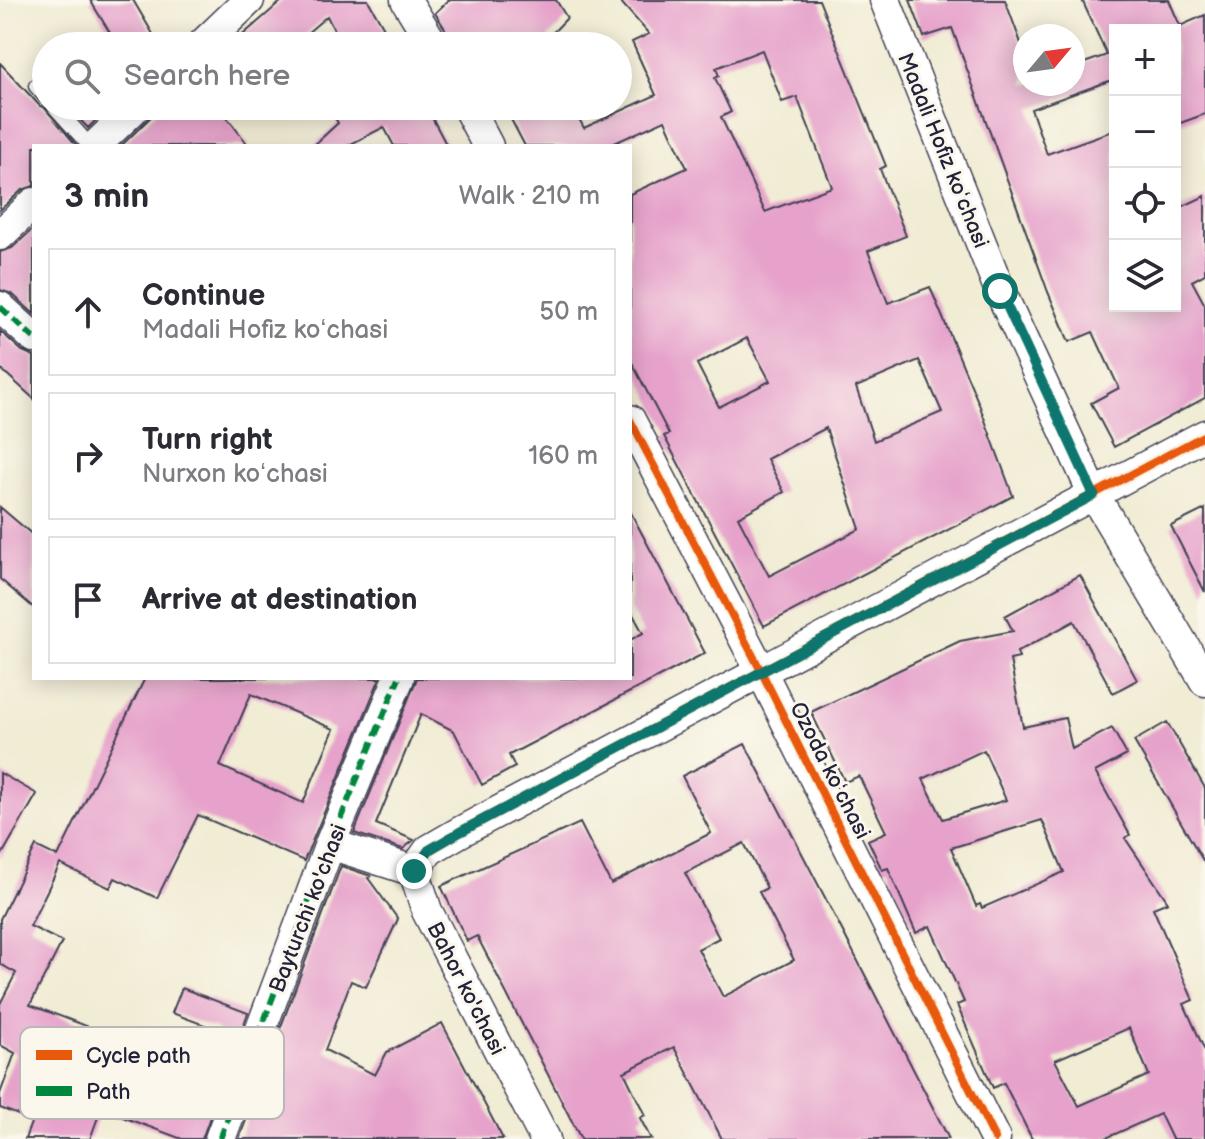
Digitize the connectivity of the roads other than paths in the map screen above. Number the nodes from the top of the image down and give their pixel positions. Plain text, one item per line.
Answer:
1 (249, 0) edge
2 (406, 0) edge
3 (885, 0) edge
4 (216, 32) edge
5 (425, 32) edge
6 (67, 120) edge
7 (121, 120) edge
8 (474, 120) edge
9 (90, 144) edge
10 (94, 144) edge
11 (487, 144) edge
12 (32, 205) edge
13 (0, 235) edge
14 (0, 307) edge
15 (32, 336) edge
16 (632, 424) edge
17 (1205, 435) edge
18 (1094, 495) junction
19 (761, 671) junction
20 (398, 680) edge
21 (1205, 681) edge
22 (330, 844) junction
23 (414, 871) junction
24 (262, 1027) edge
25 (227, 1119) edge
26 (220, 1139) edge
27 (545, 1139) edge
28 (995, 1139) edge

1 - 4 street
2 - 5 street
3 - 18 street, Madali Hofiz koʻchasi
6 - 9 lane
7 - 10 street
8 - 11 street
12 - 13 street
14 - 15 street
16 - 19 street, Ozoda koʻchasi
17 - 18 street
18 - 19 street
18 - 21 street, Madali Hofiz koʻchasi
19 - 23 street
19 - 28 street, Ozoda koʻchasi
20 - 22 street, Bayturchi ko'chasi
22 - 23 street
22 - 24 street, Bayturchi ko'chasi
23 - 27 street, Bahor ko'chasi
25 - 26 street, Bayturchi ko'chasi

